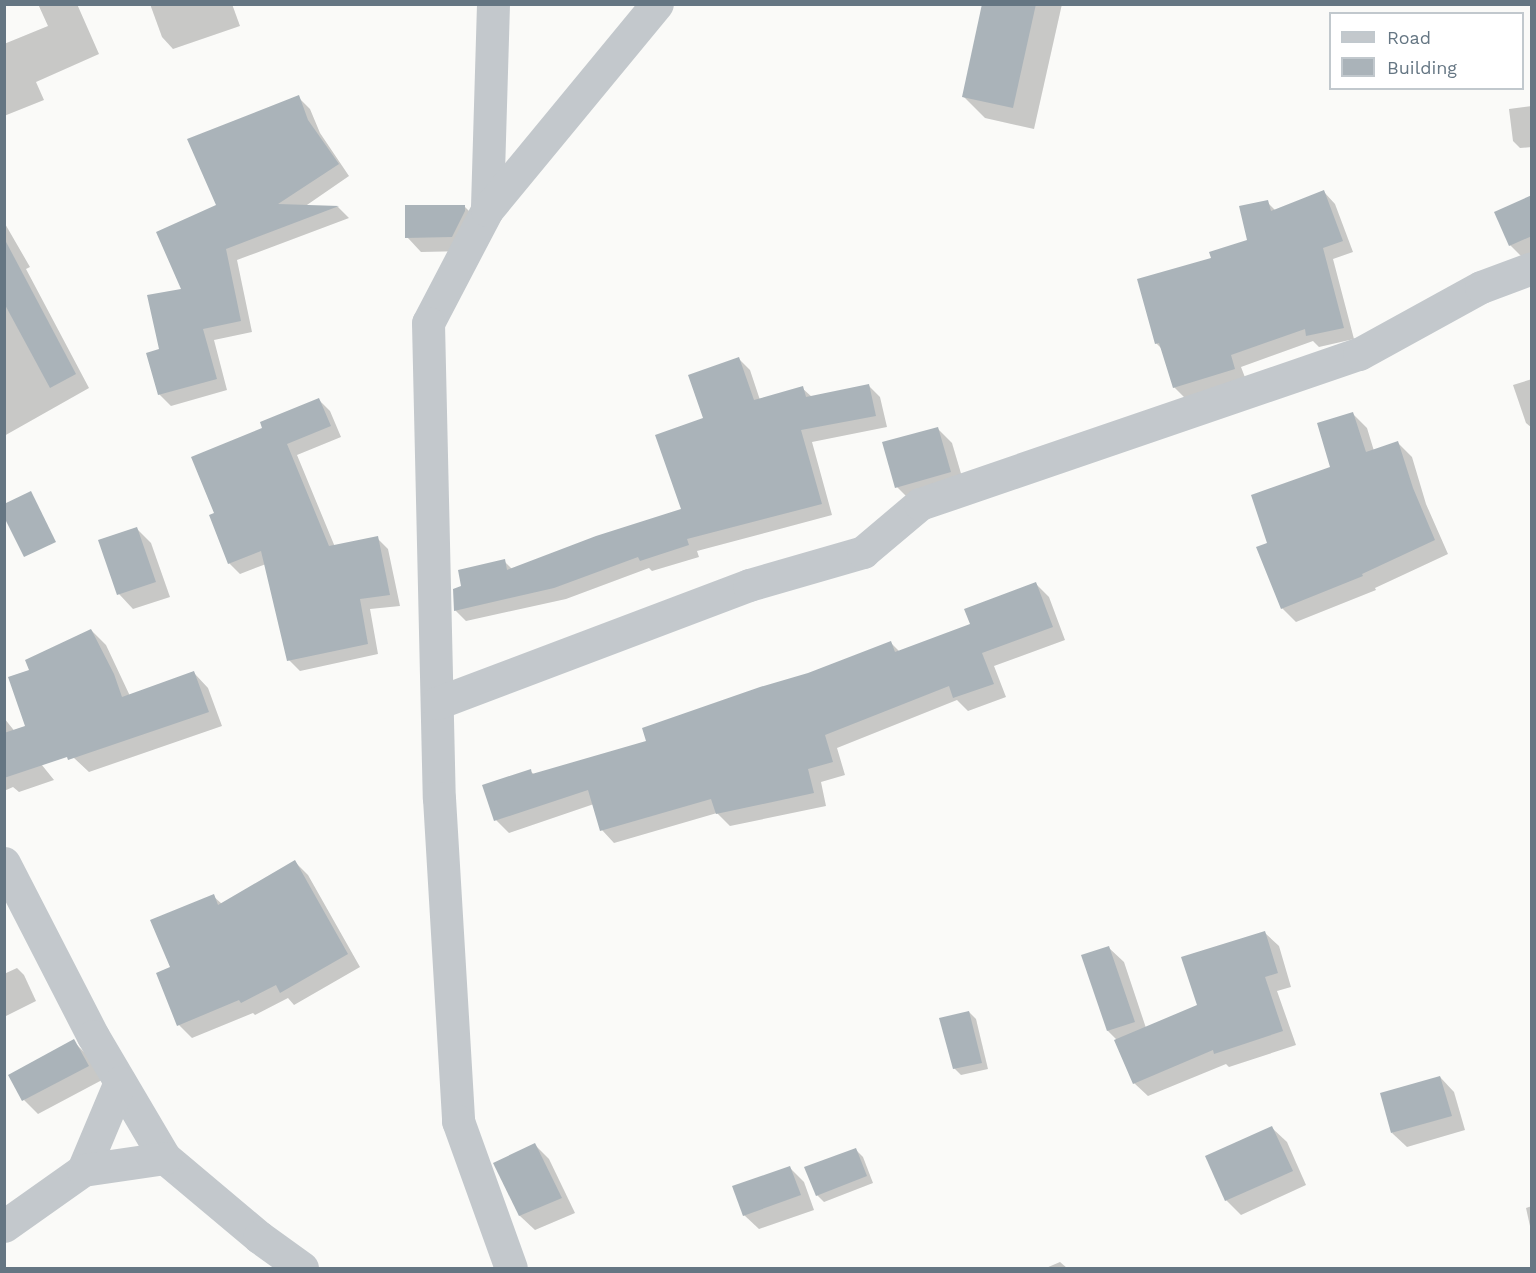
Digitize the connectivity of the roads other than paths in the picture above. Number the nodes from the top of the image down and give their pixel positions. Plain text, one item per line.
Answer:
1 (493, 4) edge
2 (657, 4) edge
3 (487, 210) junction
4 (1532, 268) edge
5 (437, 703) junction
6 (4, 863) edge
7 (120, 1082) junction
8 (165, 1158) junction
9 (83, 1170) junction
10 (4, 1226) edge
11 (302, 1269) edge
12 (511, 1269) edge

1 - 3 street
2 - 3 street
3 - 5 street
4 - 5 street
5 - 12 street
6 - 7 street
7 - 8 street
7 - 9 street
8 - 9 street
8 - 11 street
9 - 10 street

